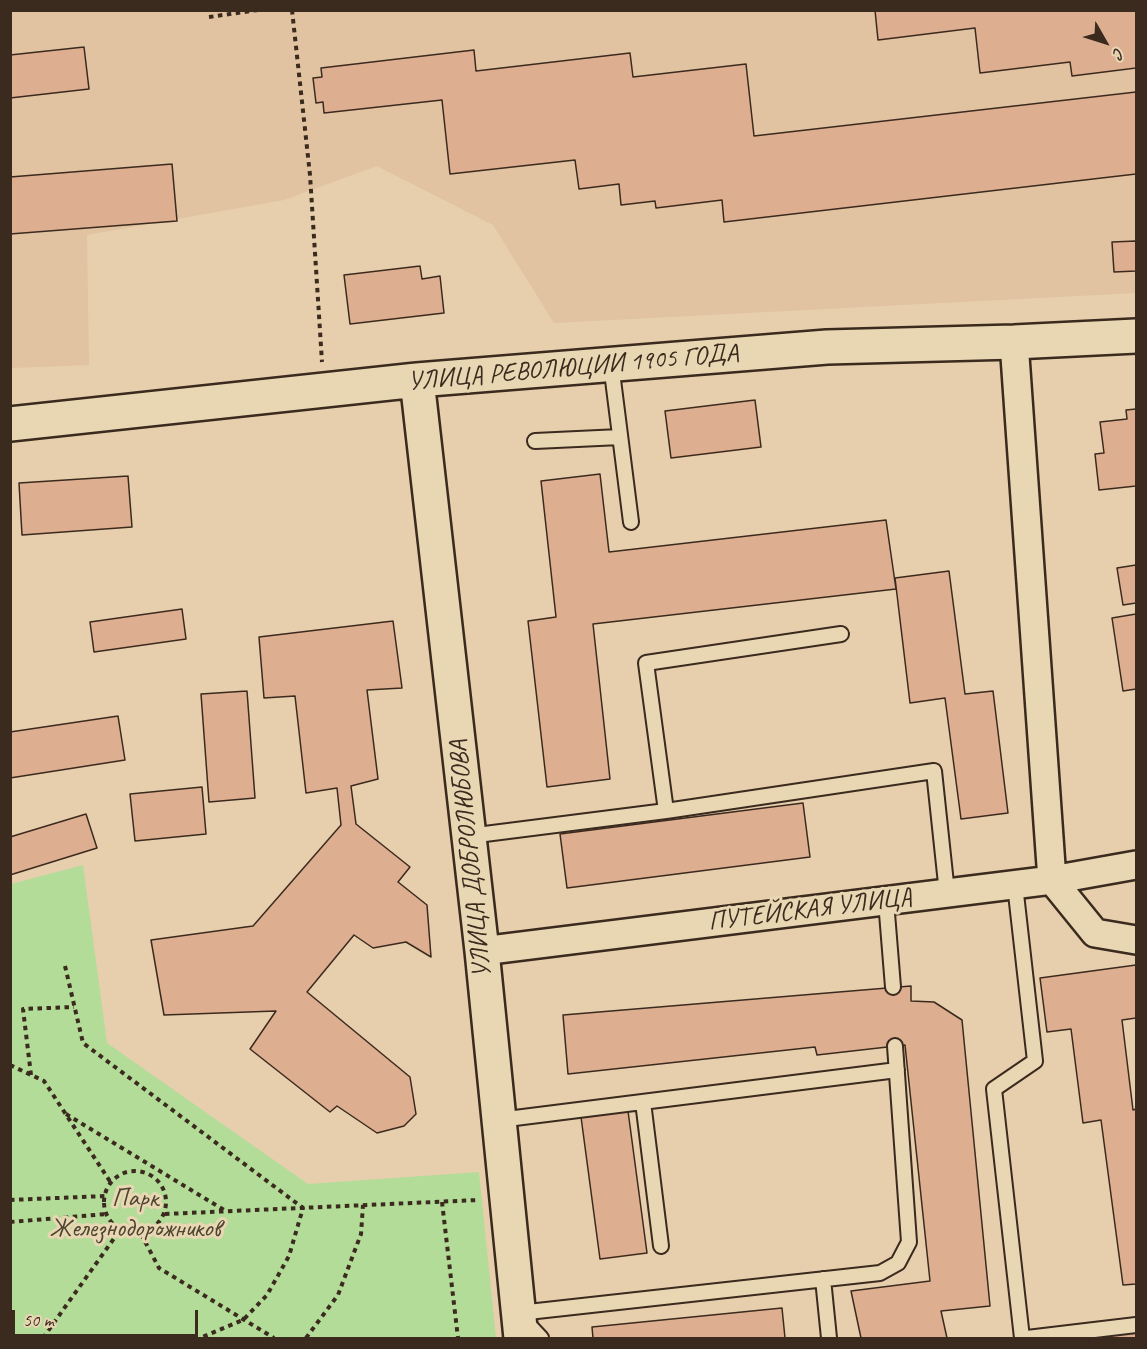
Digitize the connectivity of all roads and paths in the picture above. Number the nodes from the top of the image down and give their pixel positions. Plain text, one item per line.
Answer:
1 (258, 10) edge
2 (292, 10) edge
3 (209, 16) dead end
4 (1137, 336) edge
5 (1014, 342) junction
6 (611, 364) junction
7 (417, 380) junction
8 (324, 390) junction
9 (10, 424) edge
10 (620, 437) junction
11 (535, 441) dead end
12 (632, 522) dead end
13 (841, 634) dead end
14 (666, 811) junction
15 (469, 836) junction
16 (1137, 865) edge
17 (1052, 880) junction
18 (1016, 885) junction
19 (947, 893) junction
20 (886, 901) junction
21 (1137, 940) edge
22 (482, 951) junction
23 (65, 966) dead end
24 (893, 987) dead end
25 (74, 1007) junction
26 (895, 1046) dead end
27 (10, 1065) edge
28 (897, 1070) junction
29 (31, 1075) junction
30 (643, 1102) junction
31 (66, 1114) junction
32 (499, 1120) junction
33 (111, 1183) junction
34 (105, 1196) junction
35 (507, 1199) junction
36 (10, 1200) edge
37 (442, 1202) junction
38 (363, 1205) junction
39 (303, 1208) junction
40 (226, 1211) junction
41 (106, 1214) junction
42 (165, 1214) junction
43 (10, 1222) edge
44 (120, 1230) junction
45 (141, 1234) junction
46 (661, 1246) dead end
47 (823, 1279) junction
48 (243, 1320) junction
49 (1137, 1325) edge
50 (519, 1326) edge
51 (43, 1338) edge
52 (200, 1338) edge
53 (274, 1338) edge
54 (306, 1338) edge
55 (458, 1338) edge
56 (541, 1338) edge
57 (829, 1338) edge
58 (1022, 1338) edge
59 (1028, 1338) edge

1 - 3 path
2 - 8 path
4 - 5 main road, УЛИЦА РЕВОЛЮЦИИ 1905 ГОДА
5 - 6 main road, УЛИЦА РЕВОЛЮЦИИ 1905 ГОДА
5 - 17 street
6 - 7 main road, УЛИЦА РЕВОЛЮЦИИ 1905 ГОДА
6 - 10 lane
7 - 8 main road, УЛИЦА РЕВОЛЮЦИИ 1905 ГОДА
7 - 15 main road, УЛИЦА ДОБРОЛЮБОВА
8 - 9 main road, УЛИЦА РЕВОЛЮЦИИ 1905 ГОДА
10 - 11 lane
10 - 12 lane
13 - 14 lane
14 - 15 lane
14 - 19 lane
15 - 22 main road, УЛИЦА ДОБРОЛЮБОВА
16 - 17 street, ПУТЕЙСКАЯ УЛИЦА
17 - 18 street, ПУТЕЙСКАЯ УЛИЦА
17 - 21 street
18 - 19 street, ПУТЕЙСКАЯ УЛИЦА
18 - 58 lane
19 - 20 street, ПУТЕЙСКАЯ УЛИЦА
20 - 22 street, ПУТЕЙСКАЯ УЛИЦА
20 - 24 lane
22 - 32 main road, УЛИЦА ДОБРОЛЮБОВА
23 - 25 path
25 - 29 path
25 - 39 path
26 - 28 lane
27 - 29 path
28 - 30 lane
28 - 47 lane
29 - 31 path
30 - 32 lane
30 - 46 lane
31 - 33 path
31 - 40 path
32 - 35 main road, УЛИЦА ДОБРОЛЮБОВА
33 - 34 path
33 - 42 path
34 - 36 path
34 - 41 path
35 - 37 path
35 - 50 main road, УЛИЦА ДОБРОЛЮБОВА
37 - 38 path
37 - 55 path
38 - 39 path
38 - 54 path
39 - 40 path
39 - 48 path
40 - 42 path
41 - 43 path
41 - 44 path
42 - 45 path
44 - 45 path
44 - 51 path
45 - 48 path
47 - 50 lane
47 - 57 lane
48 - 52 path
48 - 53 path
49 - 59 lane
50 - 56 lane

